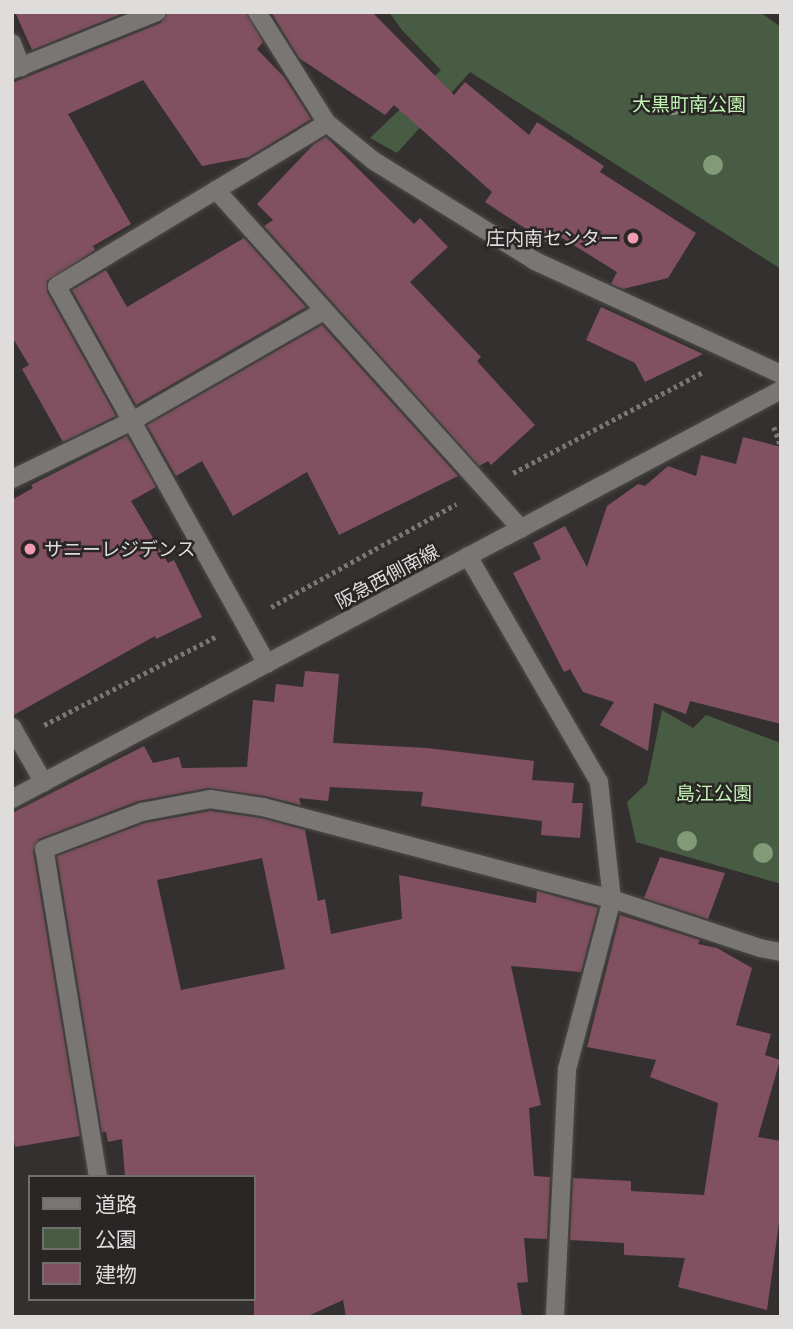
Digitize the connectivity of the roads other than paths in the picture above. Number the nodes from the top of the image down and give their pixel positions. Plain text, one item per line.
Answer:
1 (157, 12) edge
2 (257, 12) edge
3 (12, 43) edge
4 (17, 68) edge
5 (327, 123) junction
6 (216, 190) junction
7 (323, 311) junction
8 (781, 374) edge
9 (781, 390) edge
10 (132, 421) junction
11 (12, 479) edge
12 (521, 528) junction
13 (468, 556) junction
14 (267, 664) junction
15 (16, 733) edge
16 (44, 783) junction
17 (12, 799) edge
18 (612, 899) junction
19 (781, 952) edge
20 (98, 1175) edge
21 (555, 1317) edge

1 - 4 street
2 - 5 street
3 - 4 street
5 - 6 street
5 - 8 street
6 - 7 street
6 - 10 street
7 - 10 street
7 - 12 street
9 - 12 street, 阪急西側南線
10 - 11 street
10 - 14 street
12 - 13 street, 阪急西側南線
13 - 14 street, 阪急西側南線
13 - 18 street
14 - 16 street, 阪急西側南線
15 - 16 street
16 - 17 street, 阪急西側南線
18 - 19 street
18 - 20 street
18 - 21 street

